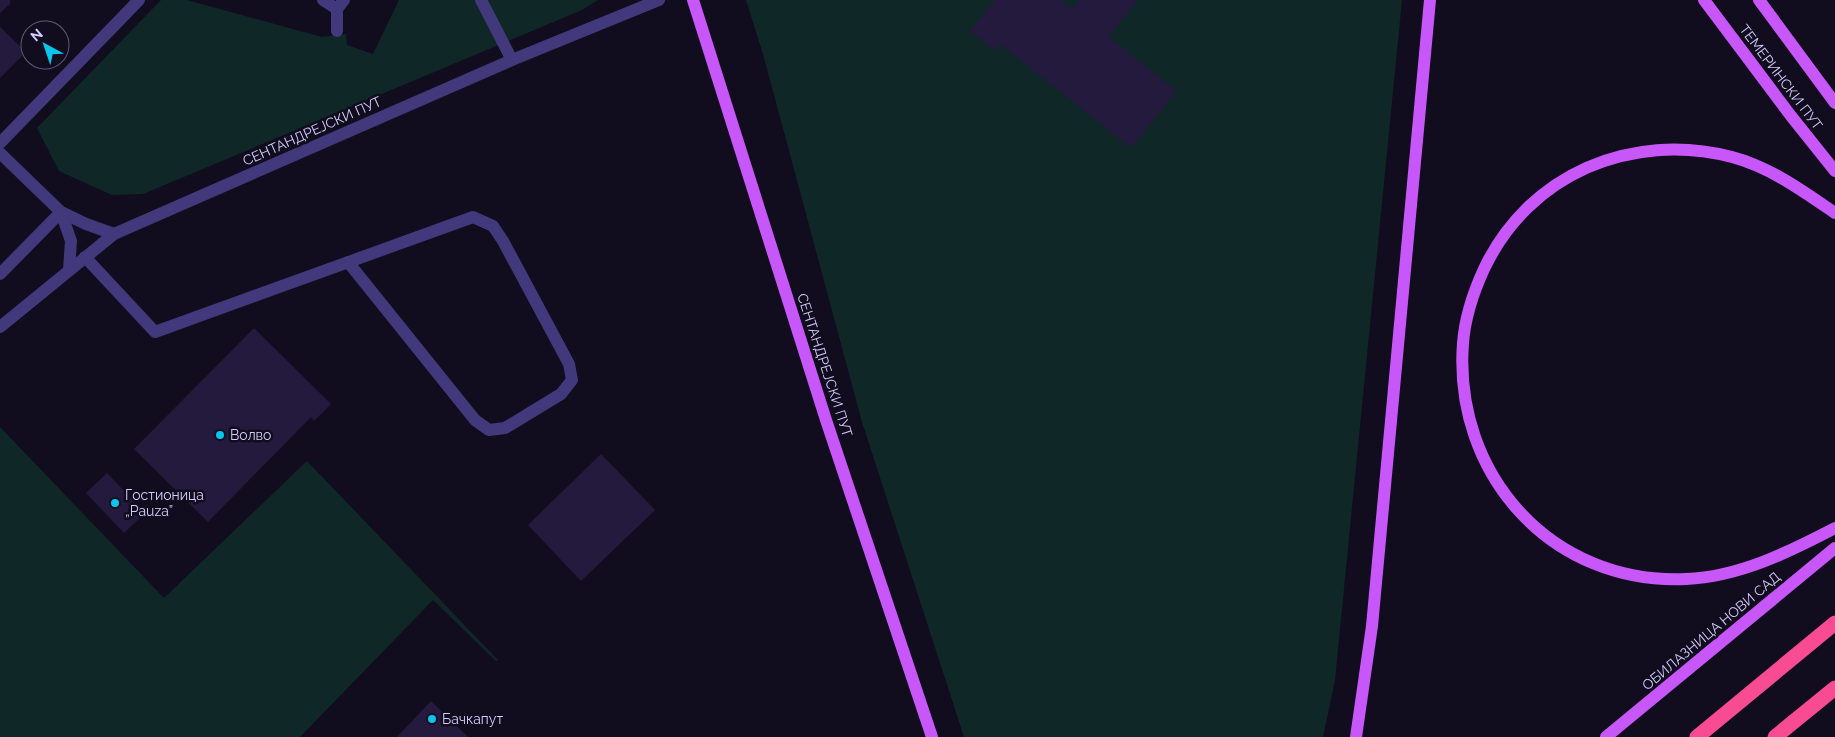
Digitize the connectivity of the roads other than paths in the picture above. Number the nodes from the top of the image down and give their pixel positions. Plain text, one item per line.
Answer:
1 (139, 0) edge
2 (323, 0) edge
3 (480, 0) edge
4 (658, 0) edge
5 (693, 0) edge
6 (1430, 0) edge
7 (1704, 0) edge
8 (1759, 0) edge
9 (341, 5) edge
10 (337, 31) dead end
11 (512, 60) junction
12 (1835, 104) edge
13 (0, 143) edge
14 (0, 153) edge
15 (1835, 171) edge
16 (61, 212) junction
17 (1835, 214) edge
18 (114, 234) junction
19 (85, 257) junction
20 (348, 262) junction
21 (69, 270) junction
22 (0, 274) edge
23 (0, 327) edge
24 (1835, 528) edge
25 (1835, 548) edge
26 (1835, 622) edge
27 (1835, 688) edge
28 (932, 737) edge
29 (1356, 737) edge
30 (1606, 737) edge
31 (1697, 737) edge
32 (1775, 737) edge

1 - 13 street
2 - 9 street
3 - 11 street
4 - 11 street, СЕНТАНДРЕЈСКИ ПУТ
5 - 28 main road, СЕНТАНДРЕЈСКИ ПУТ
6 - 29 main road
7 - 15 main road, ТЕМЕРИНСКИ ПУТ
8 - 12 main road, ТЕМЕРИНСКИ ПУТ
9 - 10 street
11 - 18 street, СЕНТАНДРЕЈСКИ ПУТ
14 - 16 street
16 - 18 street
16 - 21 street
16 - 22 street
17 - 24 main road
18 - 19 street, СЕНТАНДРЕЈСКИ ПУТ
19 - 20 street
19 - 21 street, СЕНТАНДРЕЈСКИ ПУТ
20 - 20 street
21 - 23 street, СЕНТАНДРЕЈСКИ ПУТ
25 - 30 main road, ОБИЛАЗНИЦА НОВИ САД
26 - 31 highway
27 - 32 highway

